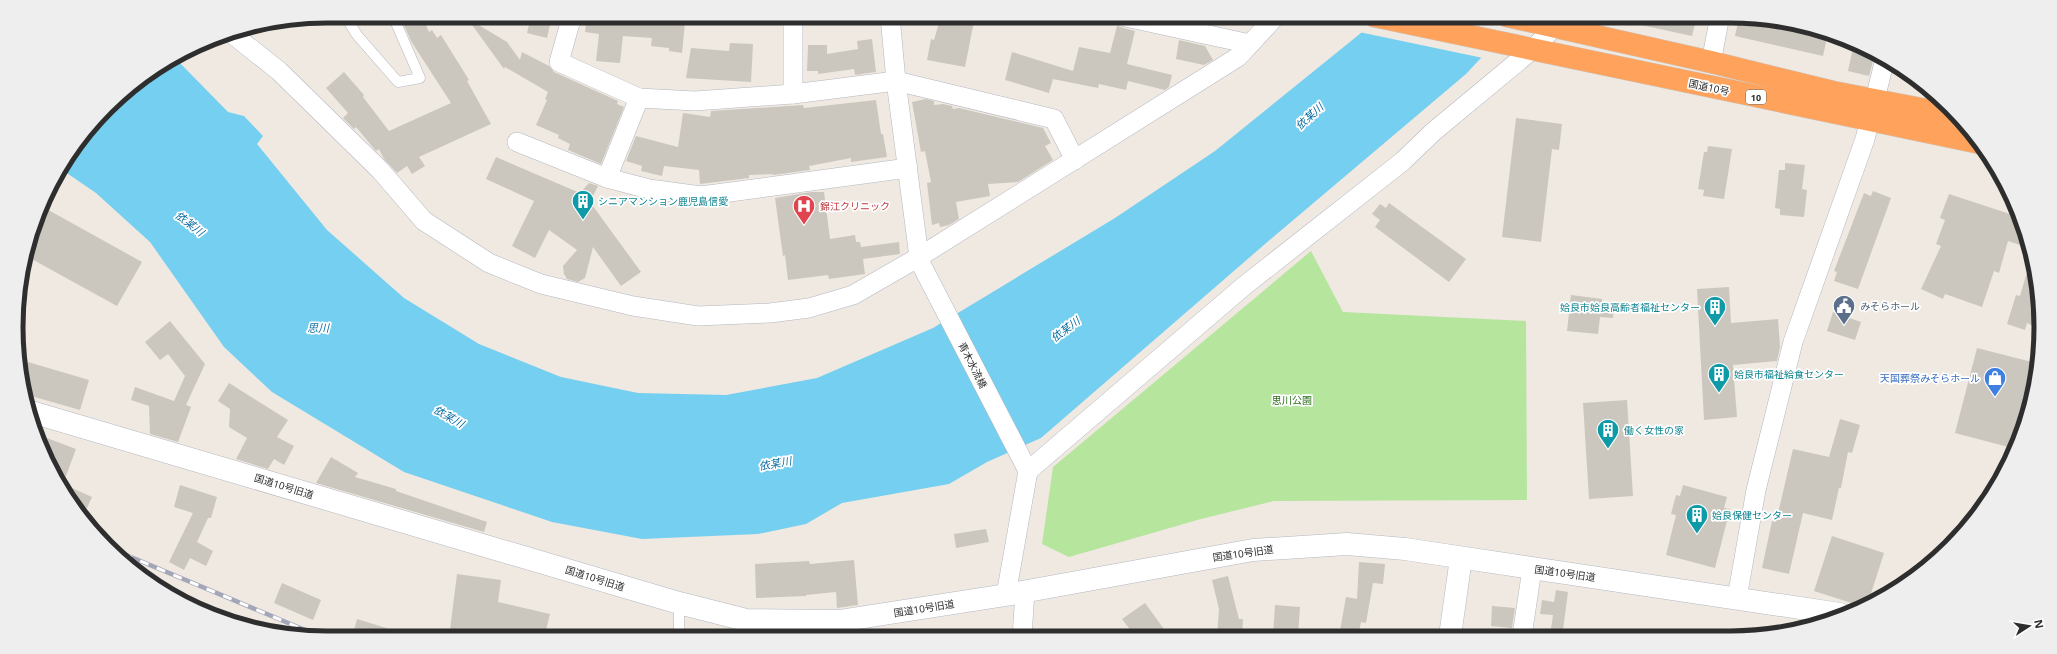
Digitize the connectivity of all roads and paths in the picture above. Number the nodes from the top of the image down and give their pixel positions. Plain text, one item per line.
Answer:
1 (350, 23) edge
2 (396, 23) edge
3 (570, 23) edge
4 (793, 23) edge
5 (891, 23) edge
6 (1153, 23) edge
7 (1270, 23) edge
8 (1407, 23) edge
9 (1558, 23) edge
10 (1567, 23) edge
11 (1719, 23) edge
12 (236, 37) edge
13 (1250, 44) junction
14 (1533, 49) junction
15 (1711, 62) junction
16 (1884, 65) edge
17 (896, 81) junction
18 (793, 94) junction
19 (639, 98) junction
20 (1872, 110) junction
21 (1948, 115) edge
22 (1969, 140) edge
23 (517, 142) dead end
24 (1076, 160) junction
25 (908, 168) junction
26 (607, 178) junction
27 (921, 262) junction
28 (35, 413) edge
29 (1026, 467) junction
30 (1461, 558) junction
31 (1532, 568) junction
32 (1016, 593) junction
33 (1737, 598) junction
34 (679, 603) junction
35 (1833, 613) edge
36 (679, 631) edge
37 (1021, 631) edge
38 (1451, 631) edge
39 (1523, 631) edge

1 - 2 lane
3 - 19 street
4 - 18 street
5 - 17 street, 青木水流橋
6 - 13 street
7 - 13 street
8 - 14 highway, 10
9 - 14 street
10 - 15 highway, 国道10号 / 10
11 - 15 street
12 - 27 street
13 - 24 street
14 - 20 highway, 国道10号 / 10
14 - 29 street
15 - 20 highway, 国道10号 / 10
16 - 20 street
17 - 18 street
17 - 24 street
17 - 25 street, 青木水流橋
18 - 19 street
19 - 26 street
20 - 21 highway, 国道10号 / 10
20 - 22 highway, 国道10号 / 10
20 - 33 street
23 - 26 street
24 - 27 street
25 - 26 street
25 - 27 street, 青木水流橋
27 - 29 street, 青木水流橋
28 - 34 street, 国道10号旧道
29 - 32 street
30 - 31 street, 国道10号旧道
30 - 32 street, 国道10号旧道
30 - 38 street
31 - 33 street, 国道10号旧道
31 - 39 street
32 - 34 street, 国道10号旧道
32 - 37 street
33 - 35 street, 国道10号旧道
34 - 36 lane

